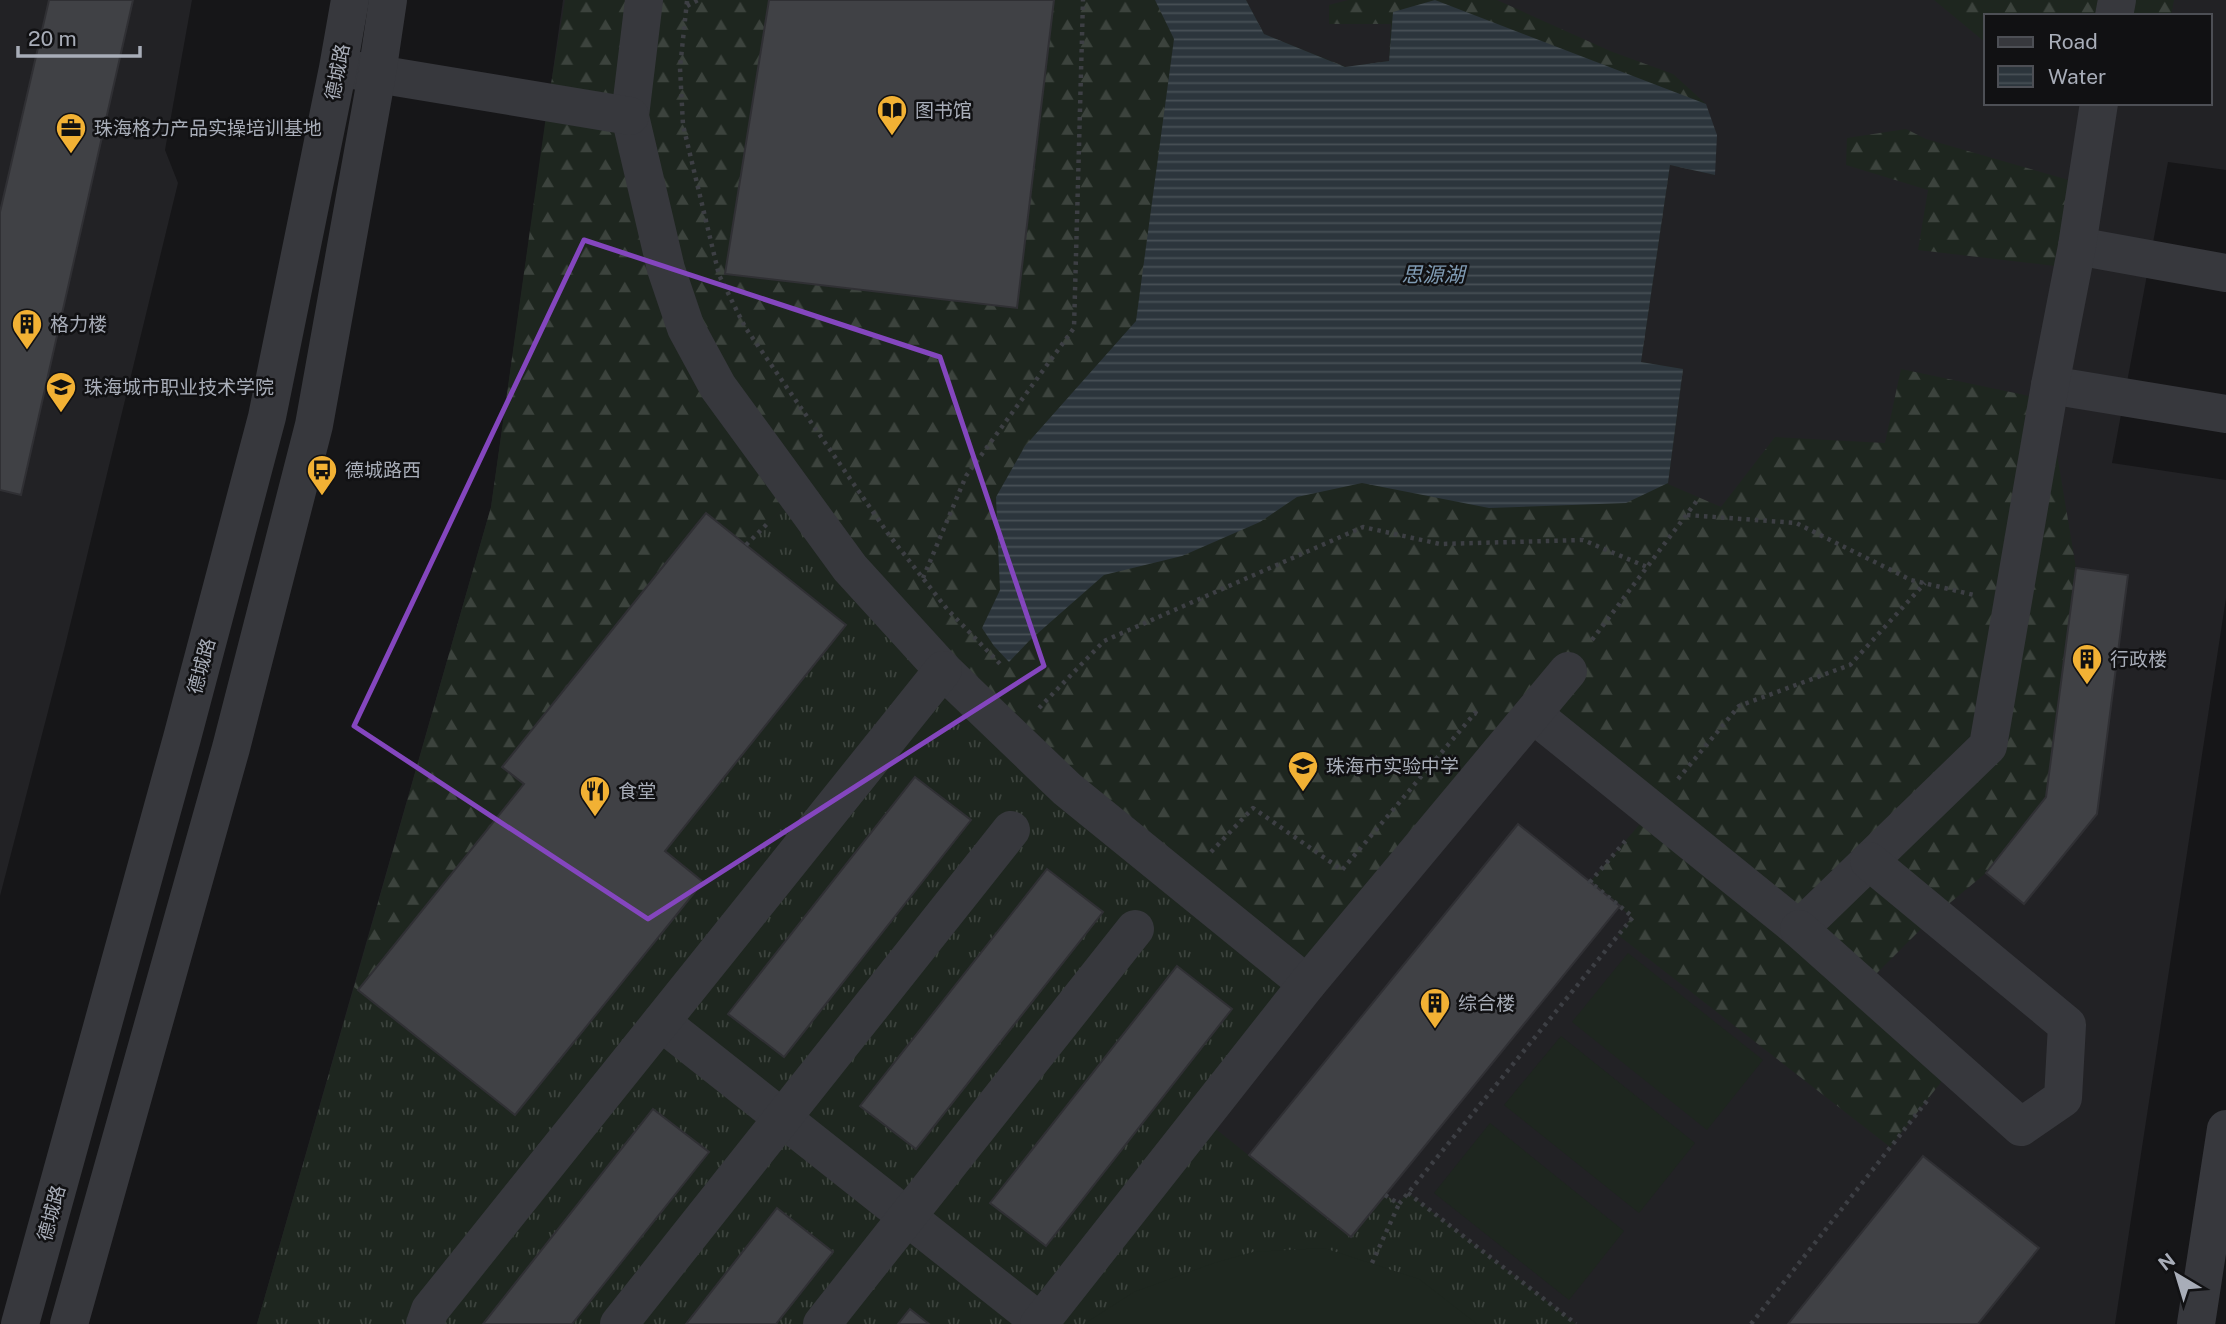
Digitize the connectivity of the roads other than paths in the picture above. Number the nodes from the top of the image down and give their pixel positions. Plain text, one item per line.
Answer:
1 (350, 0) edge
2 (388, 0) edge
3 (643, 0) edge
4 (338, 68) junction
5 (377, 74) junction
6 (2099, 105) edge
7 (630, 116) junction
8 (2077, 246) junction
9 (2226, 273) edge
10 (2050, 385) junction
11 (2226, 414) edge
12 (943, 670) junction
13 (1568, 671) road end
14 (1523, 726) junction
15 (1011, 830) dead end
16 (1870, 862) junction
17 (1135, 929) dead end
18 (1799, 929) junction
19 (1307, 984) junction
20 (661, 1022) junction
21 (781, 1118) junction
22 (2226, 1129) edge
23 (907, 1216) junction
24 (1039, 1323) edge
25 (20, 1324) edge
26 (69, 1324) edge
27 (425, 1324) edge
28 (619, 1324) edge
29 (822, 1324) edge
30 (2196, 1324) edge

1 - 4 street, 德城路
2 - 5 street, 德城路
3 - 7 street
4 - 5 street
4 - 25 street, 德城路
5 - 7 street
5 - 26 street, 德城路
6 - 8 street
7 - 12 street
8 - 9 street
8 - 10 street
10 - 11 street
10 - 16 street
12 - 19 street
12 - 20 street
13 - 14 street
14 - 18 street
14 - 19 street
15 - 21 street
16 - 18 street
16 - 18 street
17 - 23 street
19 - 24 street
20 - 21 street
20 - 27 street
21 - 23 street
21 - 28 street
22 - 30 street
23 - 24 street
23 - 29 street

